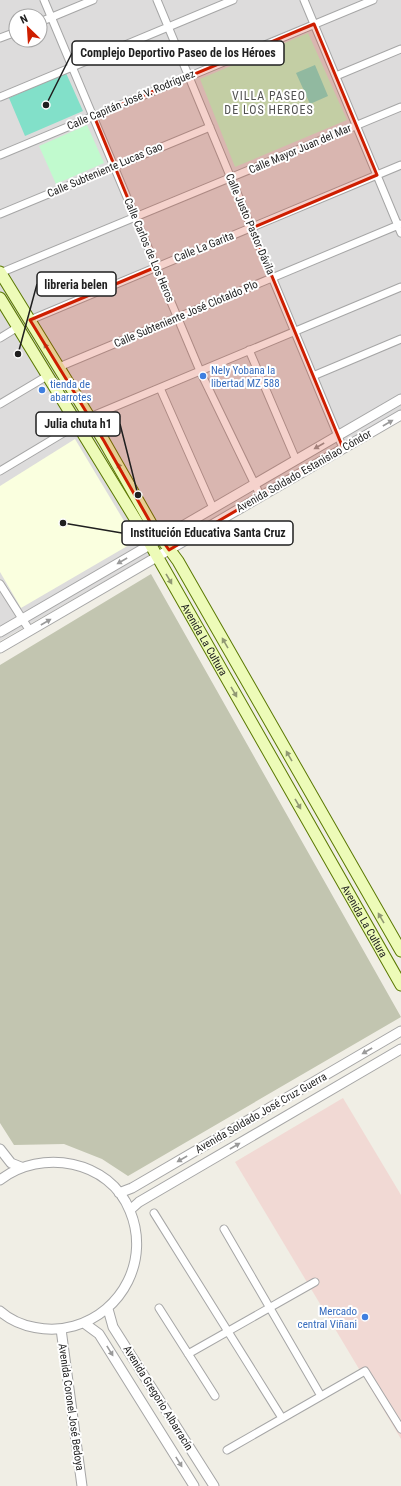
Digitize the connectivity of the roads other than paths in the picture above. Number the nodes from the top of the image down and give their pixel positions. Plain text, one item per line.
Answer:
1 (44, 0) edge
2 (93, 0) edge
3 (157, 0) edge
4 (233, 0) edge
5 (304, 0) edge
6 (373, 0) edge
7 (52, 17) junction
8 (48, 19) edge
9 (314, 24) junction
10 (169, 27) junction
11 (401, 49) edge
12 (73, 67) junction
13 (189, 76) junction
14 (336, 76) junction
15 (0, 97) edge
16 (401, 107) edge
17 (94, 116) junction
18 (356, 125) junction
19 (210, 127) junction
20 (0, 155) edge
21 (115, 166) junction
22 (401, 166) edge
23 (377, 175) junction
24 (231, 177) junction
25 (0, 214) edge
26 (136, 217) junction
27 (399, 225) edge
28 (252, 228) junction
29 (401, 233) edge
30 (156, 267) junction
31 (0, 273) edge
32 (273, 278) junction
33 (401, 287) edge
34 (0, 298) edge
35 (177, 317) junction
36 (30, 320) junction
37 (18, 327) junction
38 (295, 331) junction
39 (0, 338) edge
40 (401, 339) edge
41 (249, 350) junction
42 (59, 366) junction
43 (200, 371) junction
44 (47, 376) junction
45 (313, 376) junction
46 (160, 388) junction
47 (401, 399) edge
48 (0, 404) edge
49 (401, 415) edge
50 (90, 417) junction
51 (77, 425) junction
52 (338, 435) junction
53 (343, 448) junction
54 (296, 460) junction
55 (0, 471) edge
56 (253, 484) junction
57 (260, 497) junction
58 (213, 508) junction
59 (161, 538) junction
60 (150, 545) junction
61 (169, 550) junction
62 (157, 557) junction
63 (0, 584) edge
64 (22, 619) junction
65 (30, 631) junction
66 (0, 632) edge
67 (0, 648) edge
68 (304, 781) junction
69 (290, 789) junction
70 (401, 951) edge
71 (401, 985) edge
72 (401, 1031) edge
73 (401, 1049) edge
74 (0, 1150) edge
75 (21, 1167) junction
76 (0, 1180) edge
77 (119, 1193) junction
78 (130, 1210) junction
79 (154, 1213) dead end
80 (224, 1229) dead end
81 (315, 1282) dead end
82 (159, 1308) dead end
83 (270, 1308) junction
84 (108, 1309) junction
85 (0, 1311) edge
86 (84, 1323) junction
87 (61, 1329) junction
88 (228, 1332) junction
89 (188, 1354) junction
90 (215, 1396) dead end
91 (321, 1396) junction
92 (282, 1418) junction
93 (401, 1429) edge
94 (227, 1450) dead end
95 (82, 1486) edge
96 (194, 1486) edge
97 (214, 1486) edge

1 - 7 street, Calle Carlos de Los Heros
2 - 7 street
3 - 10 street, Calle Justo Pastor Dávila
4 - 10 street
5 - 9 street
6 - 9 street, Calle Capitán José V. Rodríguez
7 - 8 street
7 - 12 street, Calle Carlos de Los Heros
9 - 13 street, Calle Capitán José V. Rodríguez
9 - 14 street
10 - 12 street
10 - 13 street, Calle Justo Pastor Dávila
11 - 14 street
12 - 15 street
12 - 17 street, Calle Carlos de Los Heros
13 - 17 street, Calle Capitán José V. Rodríguez
13 - 19 street, Calle Justo Pastor Dávila
14 - 18 street
16 - 18 street, Calle Mayor Juan del Mar
17 - 20 street, Calle Capitán José V. Rodríguez
17 - 21 street, Calle Carlos de Los Heros
18 - 23 street
18 - 24 street, Calle Mayor Juan del Mar
19 - 21 street, Calle Subteniente Lucas Gao
19 - 24 street, Calle Justo Pastor Dávila
21 - 25 street, Calle Subteniente Lucas Gao
21 - 26 street, Calle Carlos de Los Heros
22 - 23 street, Calle La Garita
23 - 27 street
23 - 28 street, Calle La Garita
24 - 26 street, Calle Mayor Juan del Mar
24 - 28 street, Calle Justo Pastor Dávila
26 - 30 street, Calle Carlos de Los Heros
26 - 31 street, Calle Mayor Juan del Mar
27 - 29 street
27 - 32 street, Calle Subteniente José Clotaldo Plo
28 - 30 street, Calle La Garita
28 - 32 street, Calle Justo Pastor Dávila
30 - 35 street, Calle Carlos de Los Heros
30 - 36 street, Calle La Garita
31 - 36 main road, Avenida La Cultura
32 - 35 street, Calle Subteniente José Clotaldo Plo
32 - 38 street, Calle Justo Pastor Dávila
33 - 38 street
34 - 37 main road, Avenida La Cultura
35 - 42 street, Calle Subteniente José Clotaldo Plo
35 - 43 street, Calle Carlos de Los Heros
42 -> 36 main road, Avenida La Cultura
37 - 39 street
37 - 44 main road, Avenida La Cultura
38 - 41 street
38 - 45 street, Calle Justo Pastor Dávila
40 - 45 street
41 - 43 street
41 - 54 street
42 - 50 main road, Avenida La Cultura
43 - 46 street
43 - 56 street, Calle Carlos de Los Heros
44 - 48 street
44 - 51 main road, Avenida La Cultura
45 - 52 street, Calle Justo Pastor Dávila
46 - 50 street
46 - 58 street
47 - 52 street, Avenida Soldado Estanislao Cóndor
53 -> 49 street, Avenida Soldado Estanislao Cóndor
50 - 51 street
59 -> 50 main road, Avenida La Cultura
51 - 55 street
51 - 60 main road, Avenida La Cultura
52 - 53 street, Calle Justo Pastor Dávila
52 -> 54 street, Avenida Soldado Estanislao Cóndor
53 - 57 street, Avenida Soldado Estanislao Cóndor
54 - 56 street, Avenida Soldado Estanislao Cóndor
56 - 57 street, Calle Carlos de Los Heros
56 - 58 street, Avenida Soldado Estanislao Cóndor
57 - 61 street, Avenida Soldado Estanislao Cóndor
58 - 59 street, Avenida Soldado Estanislao Cóndor
59 - 60 street, Avenida Soldado Estanislao Cóndor
59 - 61 main road, Avenida La Cultura
60 - 62 main road, Avenida La Cultura
60 -> 64 street, Avenida Soldado Estanislao Cóndor
61 - 62 street, Avenida Soldado Estanislao Cóndor
68 -> 61 main road, Avenida La Cultura
65 -> 62 street, Avenida Soldado Estanislao Cóndor
62 -> 69 main road, Avenida La Cultura
63 - 64 street
64 - 65 street
64 - 66 street, Avenida Soldado Estanislao Cóndor
65 - 67 street, Avenida Soldado Estanislao Cóndor
68 - 69 main road
70 -> 68 main road, Avenida La Cultura
69 -> 71 main road, Avenida La Cultura
72 -> 77 street, Avenida Soldado José Cruz Guerra
78 -> 73 street, Avenida Soldado José Cruz Guerra
74 - 75 street
75 - 76 street
75 - 77 street
77 - 78 street
78 - 84 street
79 - 88 street
80 - 83 street
81 - 83 street
82 - 89 street
83 - 88 street
83 - 91 street
84 - 86 street
84 - 97 street, Avenida Gregorio Albarracín
85 - 87 street
86 - 87 street
86 -> 96 street, Avenida Gregorio Albarracín
87 - 95 street, Avenida Coronel José Bedoya
88 - 89 street
88 - 92 street
89 - 90 street
91 - 92 street
91 - 93 street
92 - 94 street

